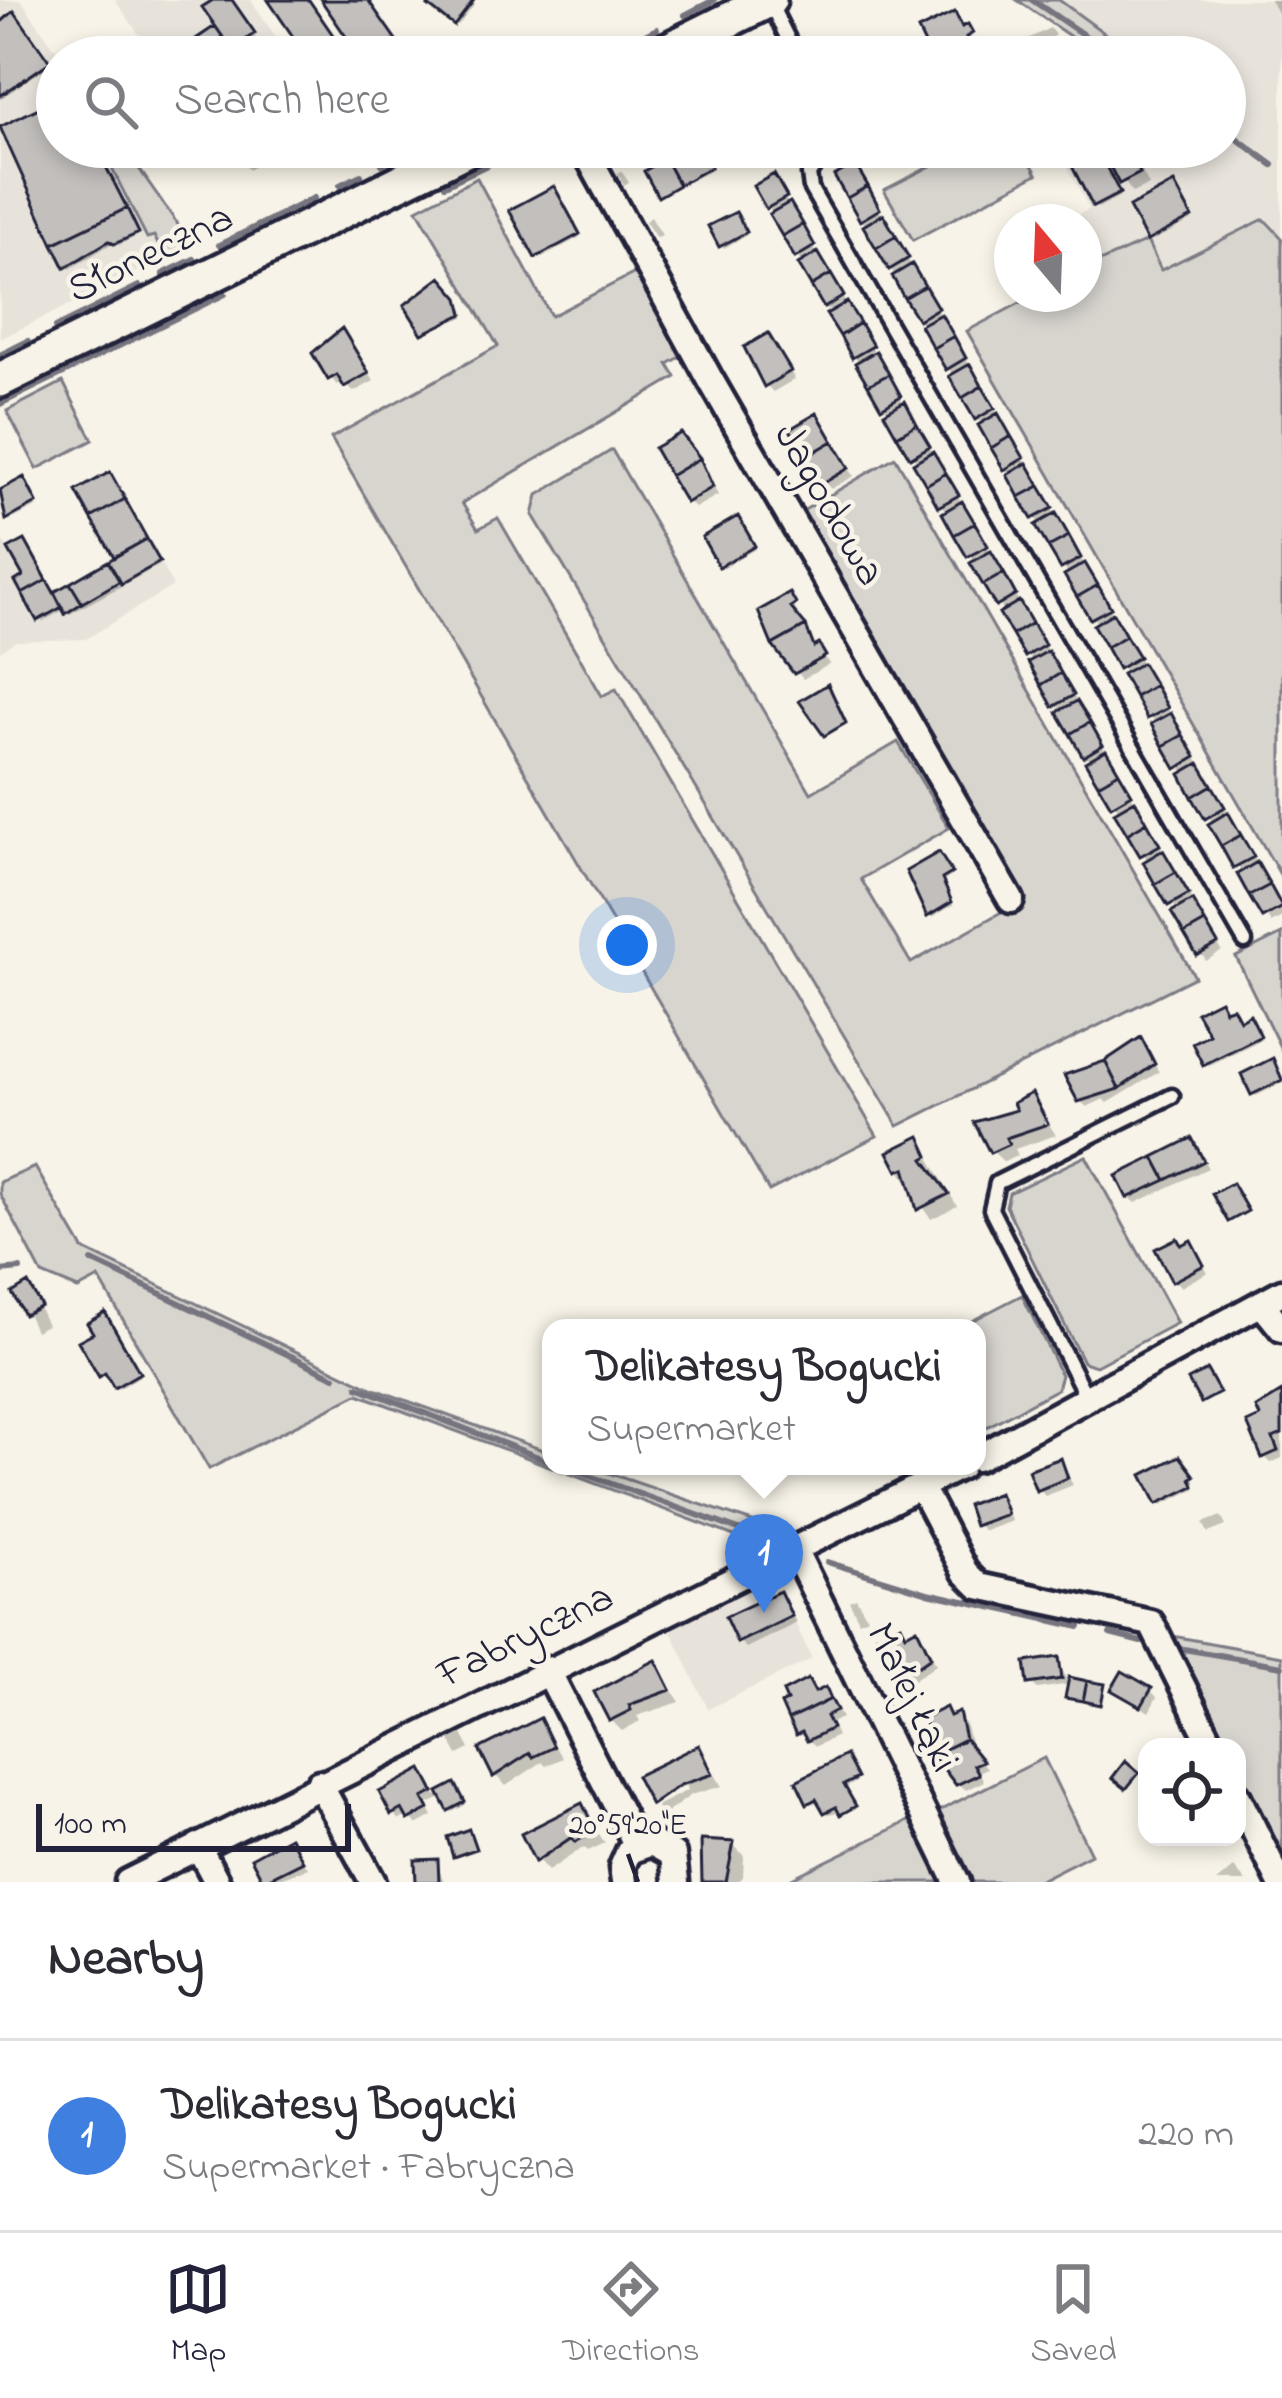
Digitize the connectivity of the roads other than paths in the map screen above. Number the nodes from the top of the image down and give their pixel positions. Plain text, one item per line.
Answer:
1 (768, 0) edge
2 (696, 36) edge
3 (786, 36) edge
4 (429, 168) edge
5 (595, 168) edge
6 (814, 168) edge
7 (0, 380) edge
8 (1010, 900) dead end
9 (1245, 942) dead end
10 (1172, 1096) dead end
11 (1272, 1297) edge
12 (1282, 1329) edge
13 (1087, 1399) junction
14 (986, 1453) edge
15 (944, 1475) edge
16 (921, 1487) junction
17 (794, 1549) junction
18 (547, 1669) junction
19 (1209, 1738) edge
20 (319, 1783) junction
21 (1246, 1813) edge
22 (198, 1846) junction
23 (637, 1846) junction
24 (128, 1882) edge
25 (217, 1882) edge
26 (373, 1882) edge
27 (624, 1882) edge
28 (676, 1882) edge
29 (957, 1882) edge
30 (1280, 1882) edge

1 - 2 main road
1 - 3 lane
4 - 7 main road, Słoneczna
5 - 8 street, Jagodowa
6 - 9 lane
10 - 13 lane
11 - 12 street
11 - 13 street
13 - 14 street
15 - 16 street, Fabryczna
16 - 17 street, Fabryczna
16 - 19 street
17 - 18 street, Fabryczna
17 - 29 street, Małej Łąki
18 - 20 street, Fabryczna
18 - 23 street
20 - 22 street, Fabryczna
20 - 26 street
21 - 30 street
22 - 24 street, Fabryczna
22 - 25 street
23 - 27 street
23 - 28 street

